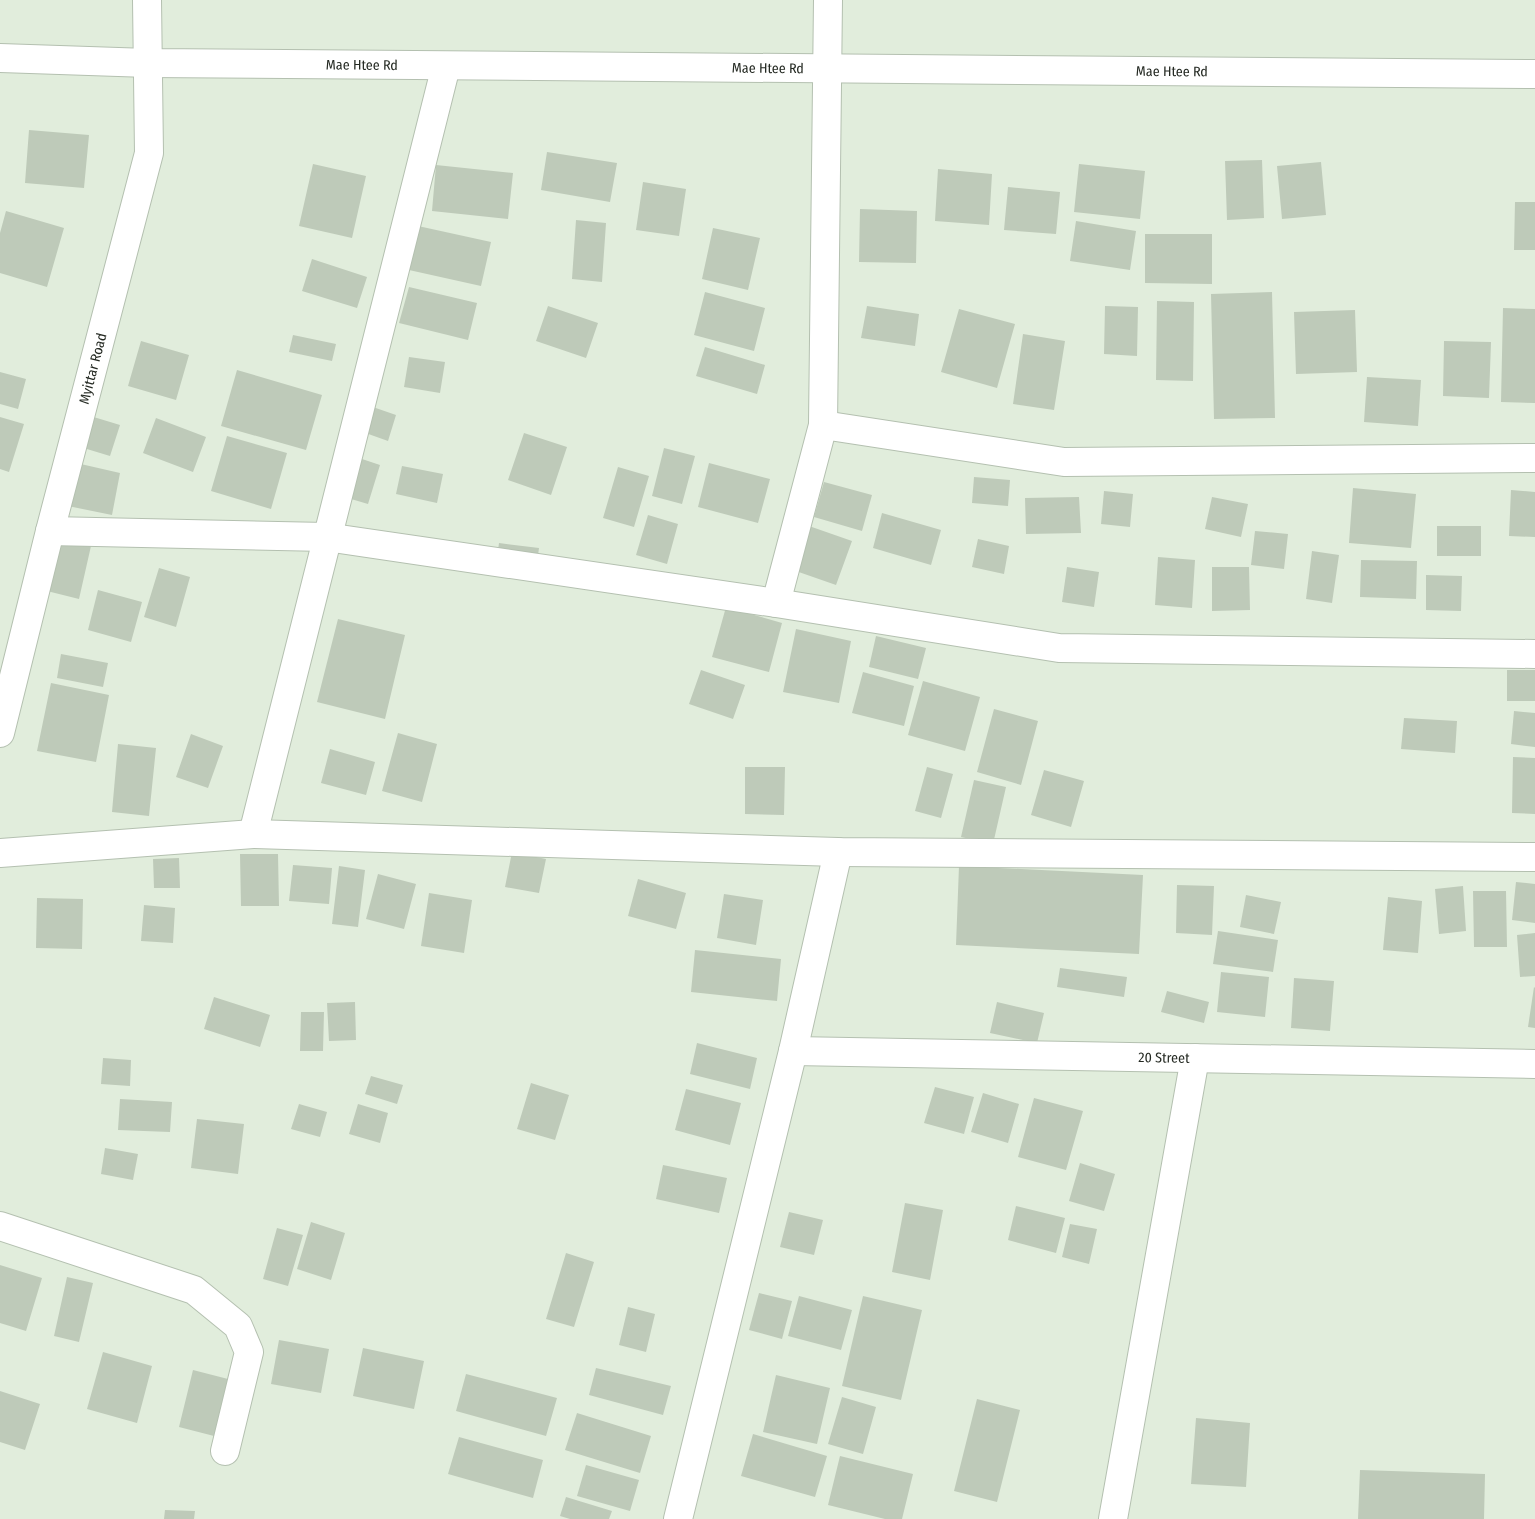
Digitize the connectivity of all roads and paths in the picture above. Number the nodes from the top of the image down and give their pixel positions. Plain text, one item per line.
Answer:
1 (147, 0) edge
2 (828, 0) edge
3 (0, 58) edge
4 (148, 63) junction
5 (446, 66) junction
6 (828, 69) junction
7 (1535, 74) edge
8 (823, 425) junction
9 (1535, 458) edge
10 (50, 531) junction
11 (326, 537) junction
12 (776, 603) junction
13 (1535, 654) edge
14 (0, 733) edge
15 (253, 834) junction
16 (838, 852) junction
17 (0, 853) edge
18 (1535, 857) edge
19 (793, 1051) junction
20 (1195, 1058) junction
21 (1535, 1064) edge
22 (0, 1226) edge
23 (226, 1450) dead end
24 (678, 1519) edge
25 (1113, 1519) edge

1 - 4 street, Myittar Road
2 - 6 street
3 - 4 street, Mae Htee Rd
4 - 5 street, Mae Htee Rd
4 - 10 street, Myittar Road
5 - 6 street, Mae Htee Rd
5 - 11 street
6 - 7 street, Mae Htee Rd
6 - 8 street
8 - 9 street
8 - 12 street
10 - 11 street
10 - 14 street, Myittar Road
11 - 12 street
11 - 15 street
12 - 13 street
15 - 16 street
15 - 17 street
16 - 18 street
16 - 19 street
19 - 20 street, 20 Street
19 - 24 street
20 - 21 street, 20 Street
20 - 25 street
22 - 23 street

